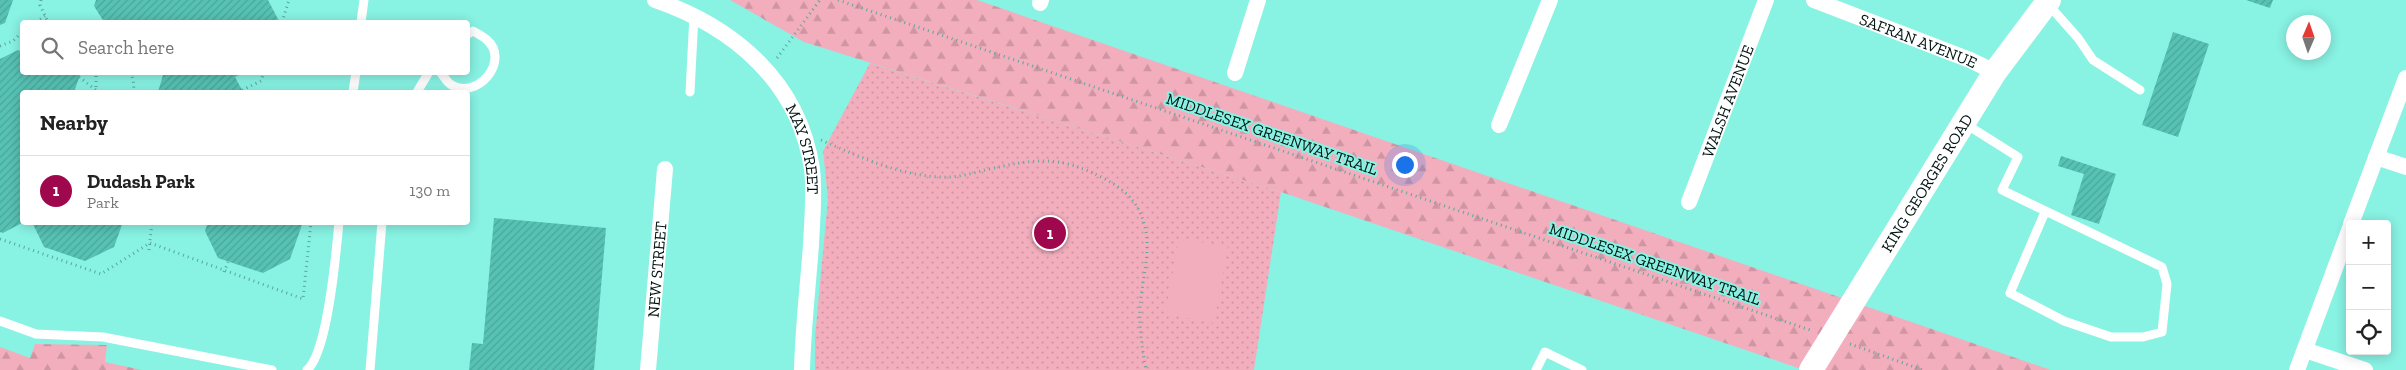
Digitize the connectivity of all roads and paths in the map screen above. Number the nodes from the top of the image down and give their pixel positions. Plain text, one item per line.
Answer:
1 (41, 0) edge
2 (290, 0) edge
3 (364, 0) edge
4 (655, 0) edge
5 (820, 0) edge
6 (838, 0) edge
7 (1258, 0) edge
8 (1550, 0) edge
9 (1766, 0) edge
10 (1814, 0) edge
11 (2048, 2) edge
12 (694, 15) junction
13 (45, 16) junction
14 (39, 20) edge
15 (47, 20) edge
16 (283, 20) edge
17 (361, 20) edge
18 (470, 33) edge
19 (20, 34) edge
20 (0, 46) edge
21 (767, 72) junction
22 (1995, 72) junction
23 (1235, 73) dead end
24 (96, 75) edge
25 (132, 75) edge
26 (263, 75) edge
27 (356, 75) edge
28 (427, 75) edge
29 (443, 75) edge
30 (79, 77) dead end
31 (2406, 78) edge
32 (95, 90) edge
33 (96, 90) edge
34 (133, 90) edge
35 (242, 90) dead end
36 (353, 90) edge
37 (418, 90) edge
38 (2140, 90) dead end
39 (690, 92) dead end
40 (1964, 123) junction
41 (1500, 125) dead end
42 (802, 132) junction
43 (2376, 157) junction
44 (2406, 167) edge
45 (665, 169) dead end
46 (1689, 202) dead end
47 (2045, 212) junction
48 (2353, 220) edge
49 (152, 225) edge
50 (311, 225) edge
51 (339, 225) edge
52 (382, 225) edge
53 (0, 239) edge
54 (2346, 239) edge
55 (150, 243) junction
56 (149, 250) dead end
57 (228, 262) dead end
58 (224, 272) junction
59 (0, 321) edge
60 (1819, 333) dead end
61 (1846, 342) dead end
62 (2304, 350) junction
63 (272, 370) edge
64 (307, 370) edge
65 (370, 370) edge
66 (648, 370) edge
67 (802, 370) edge
68 (1146, 370) edge
69 (1536, 370) edge
70 (1582, 370) edge
71 (1811, 370) edge
72 (1923, 370) edge
73 (2297, 370) edge
74 (2365, 370) edge

1 - 13 path
2 - 16 path
3 - 17 lane
4 - 12 street, MAY STREET
5 - 21 path
6 - 60 path, MIDDLESEX GREENWAY TRAIL
7 - 23 street
8 - 41 street
9 - 46 street, WALSH AVENUE
10 - 22 street, SAFRAN AVENUE
11 - 22 street, KING GEORGES ROAD
11 - 38 lane
12 - 21 street, MAY STREET
12 - 39 lane
13 - 14 path
13 - 15 path
18 - 29 lane
19 - 20 path
21 - 42 street, MAY STREET
22 - 40 street, KING GEORGES ROAD
24 - 33 path
25 - 34 path
26 - 35 path
27 - 36 lane
28 - 37 lane
30 - 32 path
31 - 43 street
40 - 47 lane
40 - 71 street, KING GEORGES ROAD
42 - 67 street, MAY STREET
42 - 68 path
43 - 44 street
43 - 48 street
45 - 66 street, NEW STREET
47 - 47 lane
49 - 55 path
50 - 58 path
51 - 64 lane
52 - 65 lane
53 - 55 path
54 - 62 street
55 - 56 path
55 - 58 path
57 - 58 path
59 - 63 lane
61 - 72 path
62 - 73 street
62 - 74 street
69 - 70 lane

